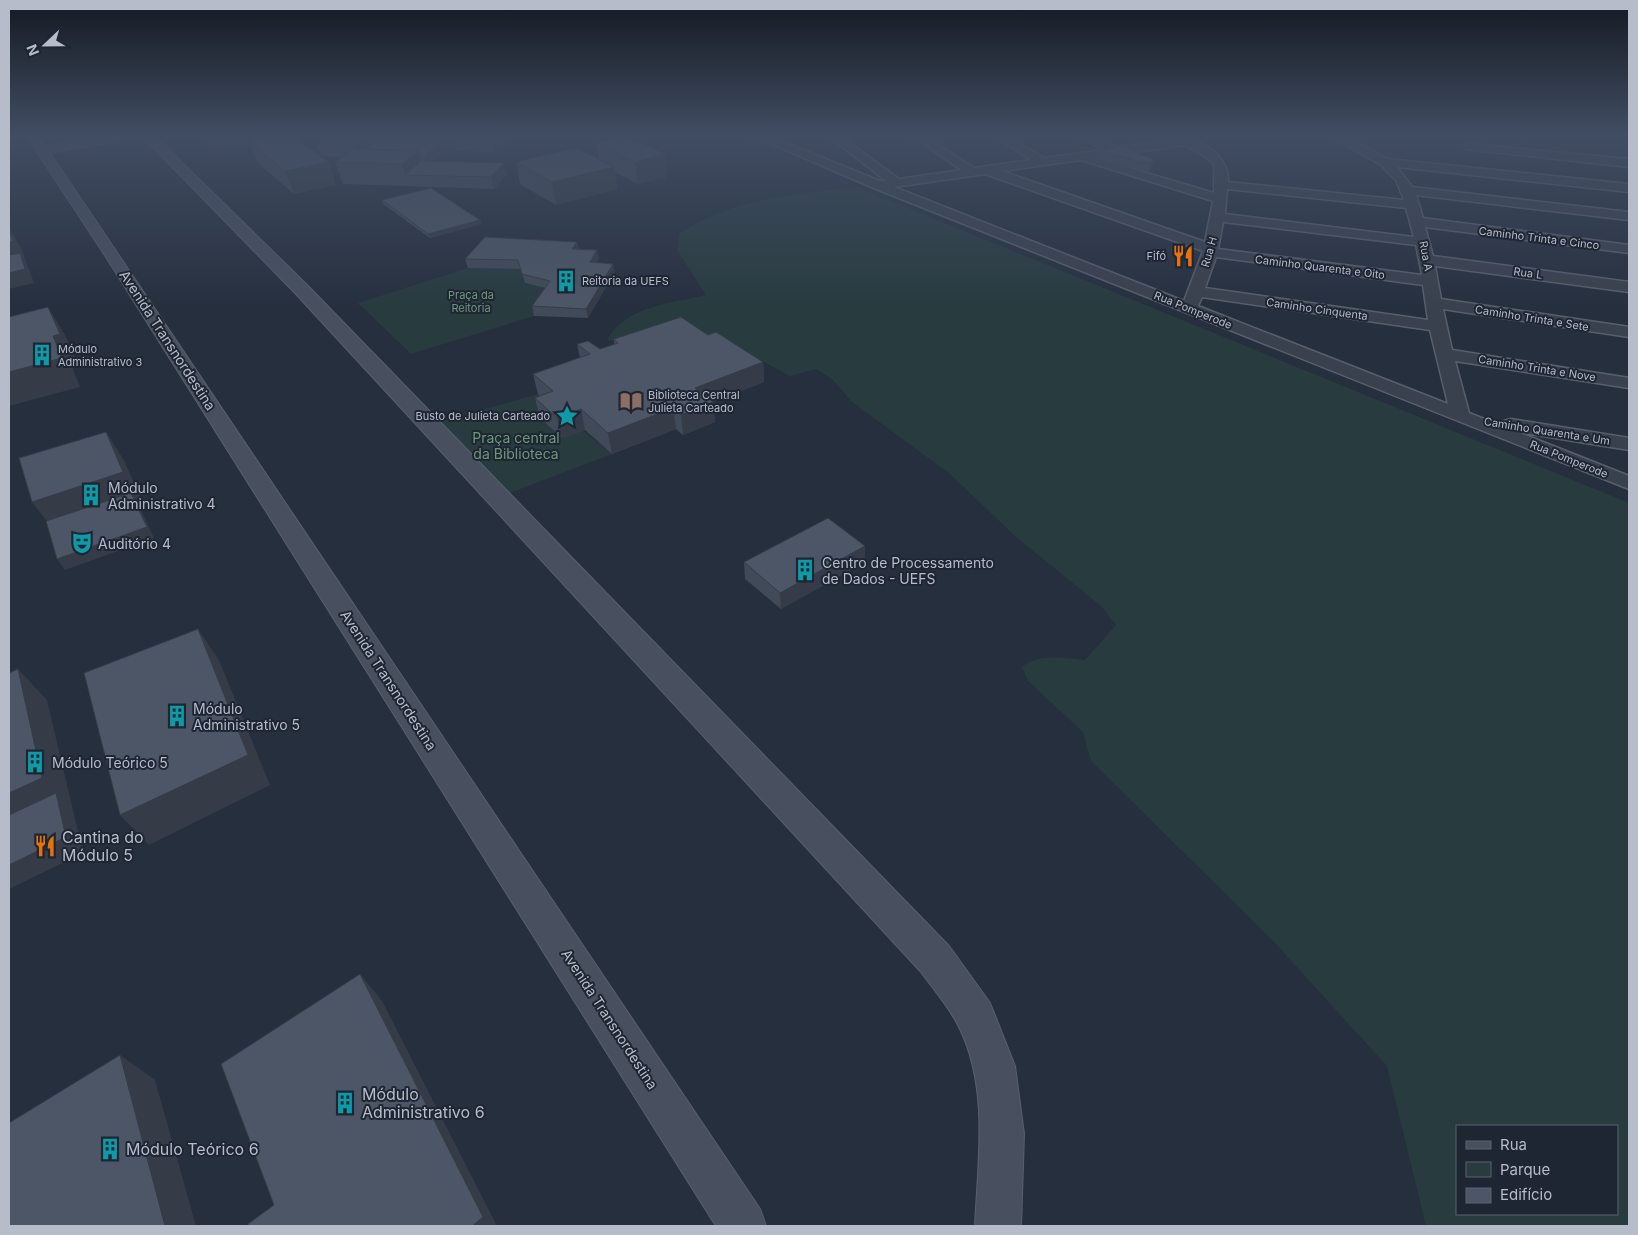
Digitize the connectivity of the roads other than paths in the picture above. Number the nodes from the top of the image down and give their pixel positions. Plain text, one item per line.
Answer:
1 (70, 193) edge
2 (204, 193) edge
3 (897, 193) edge
4 (1049, 193) edge
5 (1196, 193) edge
6 (1220, 193) edge
7 (1294, 193) edge
8 (1409, 193) edge
9 (1430, 193) edge
10 (1220, 200) junction
11 (1412, 205) junction
12 (1629, 216) edge
13 (1219, 217) junction
14 (1418, 222) junction
15 (1423, 242) junction
16 (1629, 249) edge
17 (1210, 251) junction
18 (1427, 260) junction
19 (1430, 281) junction
20 (1629, 287) edge
21 (1197, 292) junction
22 (1434, 303) junction
23 (1189, 308) junction
24 (1437, 326) junction
25 (1629, 332) edge
26 (1445, 354) junction
27 (1629, 383) edge
28 (1463, 416) junction
29 (1629, 444) edge
30 (1629, 483) edge
31 (743, 1226) edge
32 (998, 1226) edge

1 - 31 street, Avenida Transnordestina
2 - 32 street
3 - 23 street, Rua Pomperode
4 - 17 street, Caminho Quarenta e Oito
5 - 10 street
6 - 10 street, Rua H
7 - 11 street
8 - 11 street, Rua A
9 - 12 street
10 - 13 street, Rua H
11 - 14 street, Rua A
13 - 15 street
13 - 17 street, Rua H
14 - 15 street, Rua A
14 - 16 street, Caminho Trinta e Cinco
15 - 18 street, Rua A
17 - 19 street, Caminho Quarenta e Oito
17 - 21 street, Rua H
18 - 19 street, Rua A
18 - 20 street, Rua L
19 - 22 street, Rua A
21 - 23 street, Rua H
21 - 24 street, Caminho Cinquenta
22 - 24 street, Rua A
22 - 25 street, Caminho Trinta e Sete
23 - 28 street, Rua Pomperode
24 - 26 street, Rua A
26 - 27 street, Caminho Trinta e Nove
26 - 28 street, Rua A
28 - 29 street, Caminho Quarenta e Um
28 - 30 street, Rua Pomperode

